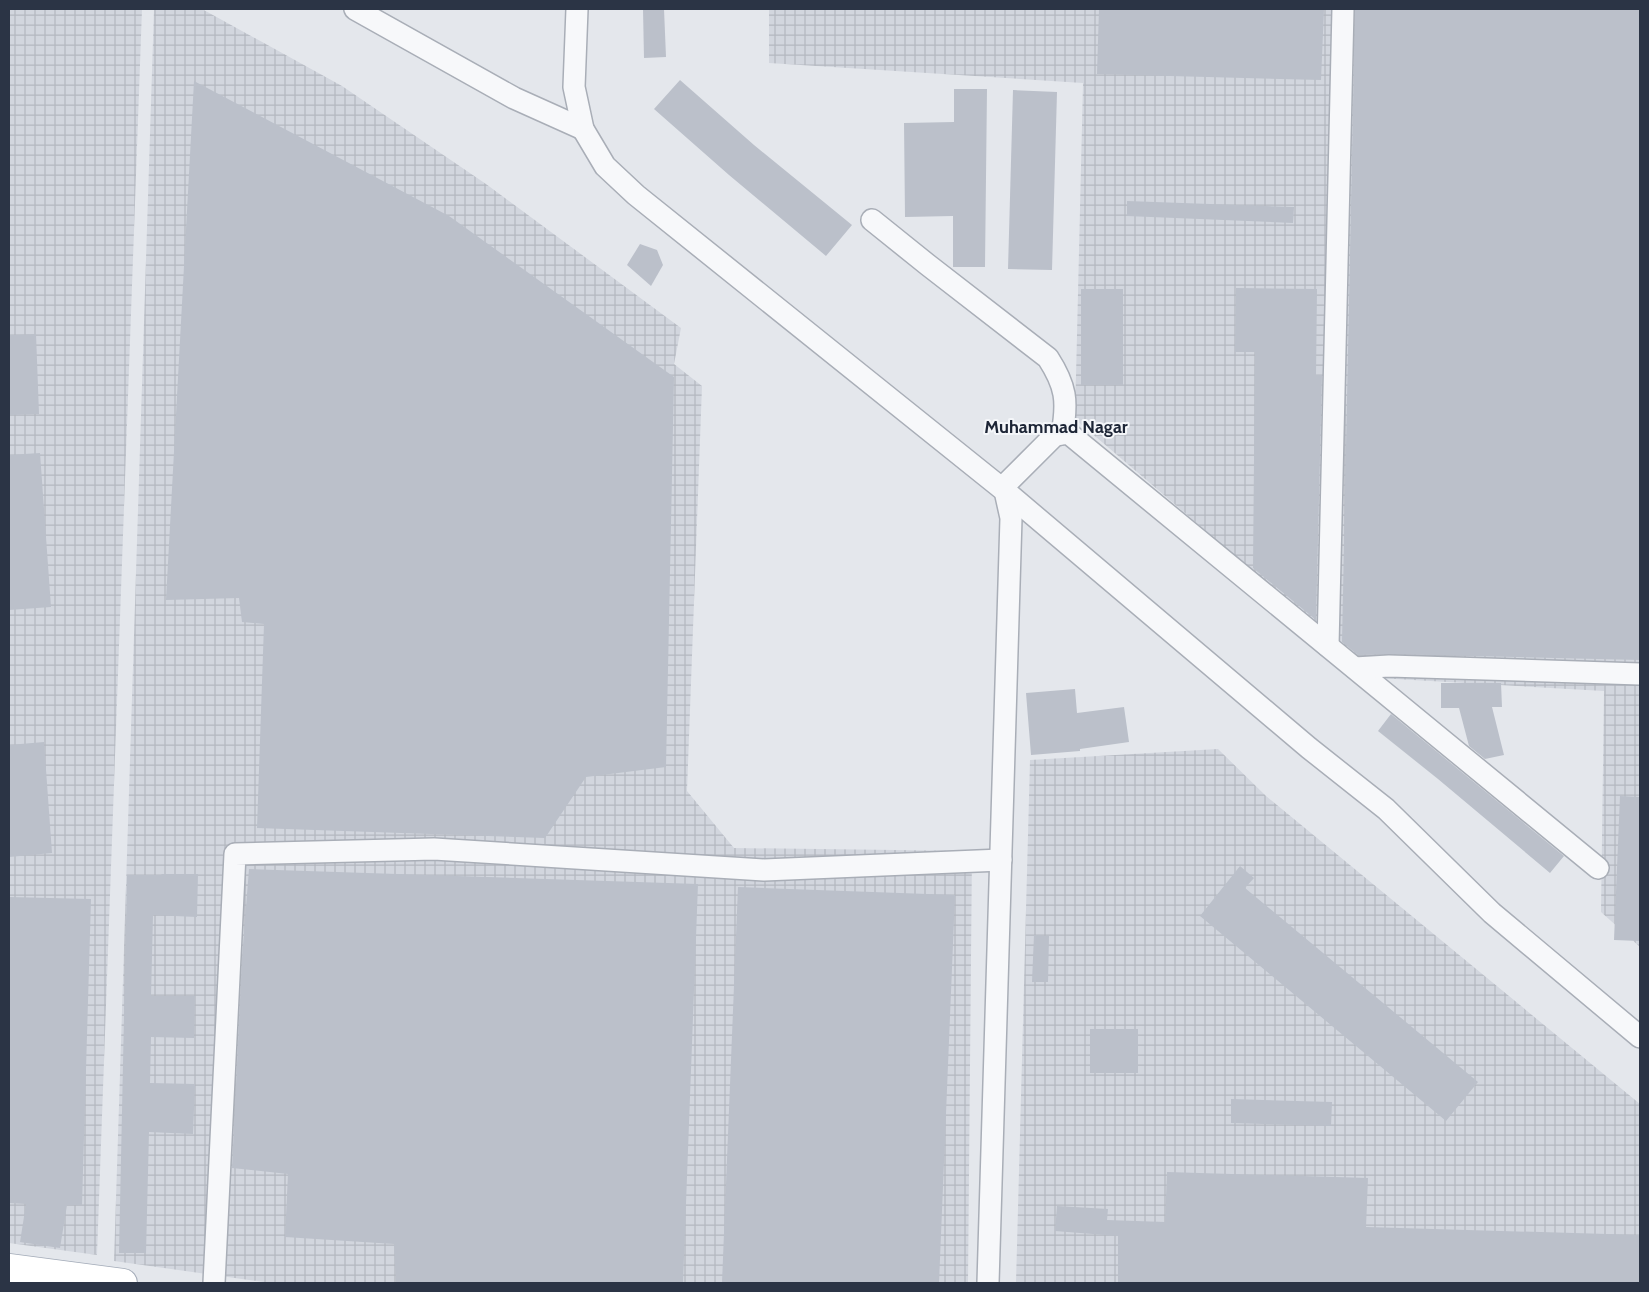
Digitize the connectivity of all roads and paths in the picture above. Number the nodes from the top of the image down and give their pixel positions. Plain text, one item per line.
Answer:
1 (355, 9) edge
2 (577, 9) edge
3 (1343, 9) edge
4 (583, 129) junction
5 (872, 220) dead end
6 (1062, 434) junction
7 (1004, 489) junction
8 (1328, 646) junction
9 (1355, 668) junction
10 (1640, 674) edge
11 (1001, 860) junction
12 (1598, 868) dead end
13 (1640, 1037) edge
14 (9, 1268) edge
15 (123, 1283) edge
16 (214, 1283) edge
17 (988, 1283) edge

1 - 4 street
2 - 4 street
3 - 8 street
4 - 7 street
5 - 6 street
6 - 7 street
6 - 8 street
7 - 11 street
7 - 13 street
8 - 9 street
9 - 10 street
9 - 12 street
11 - 16 street
11 - 17 street
14 - 15 main road

